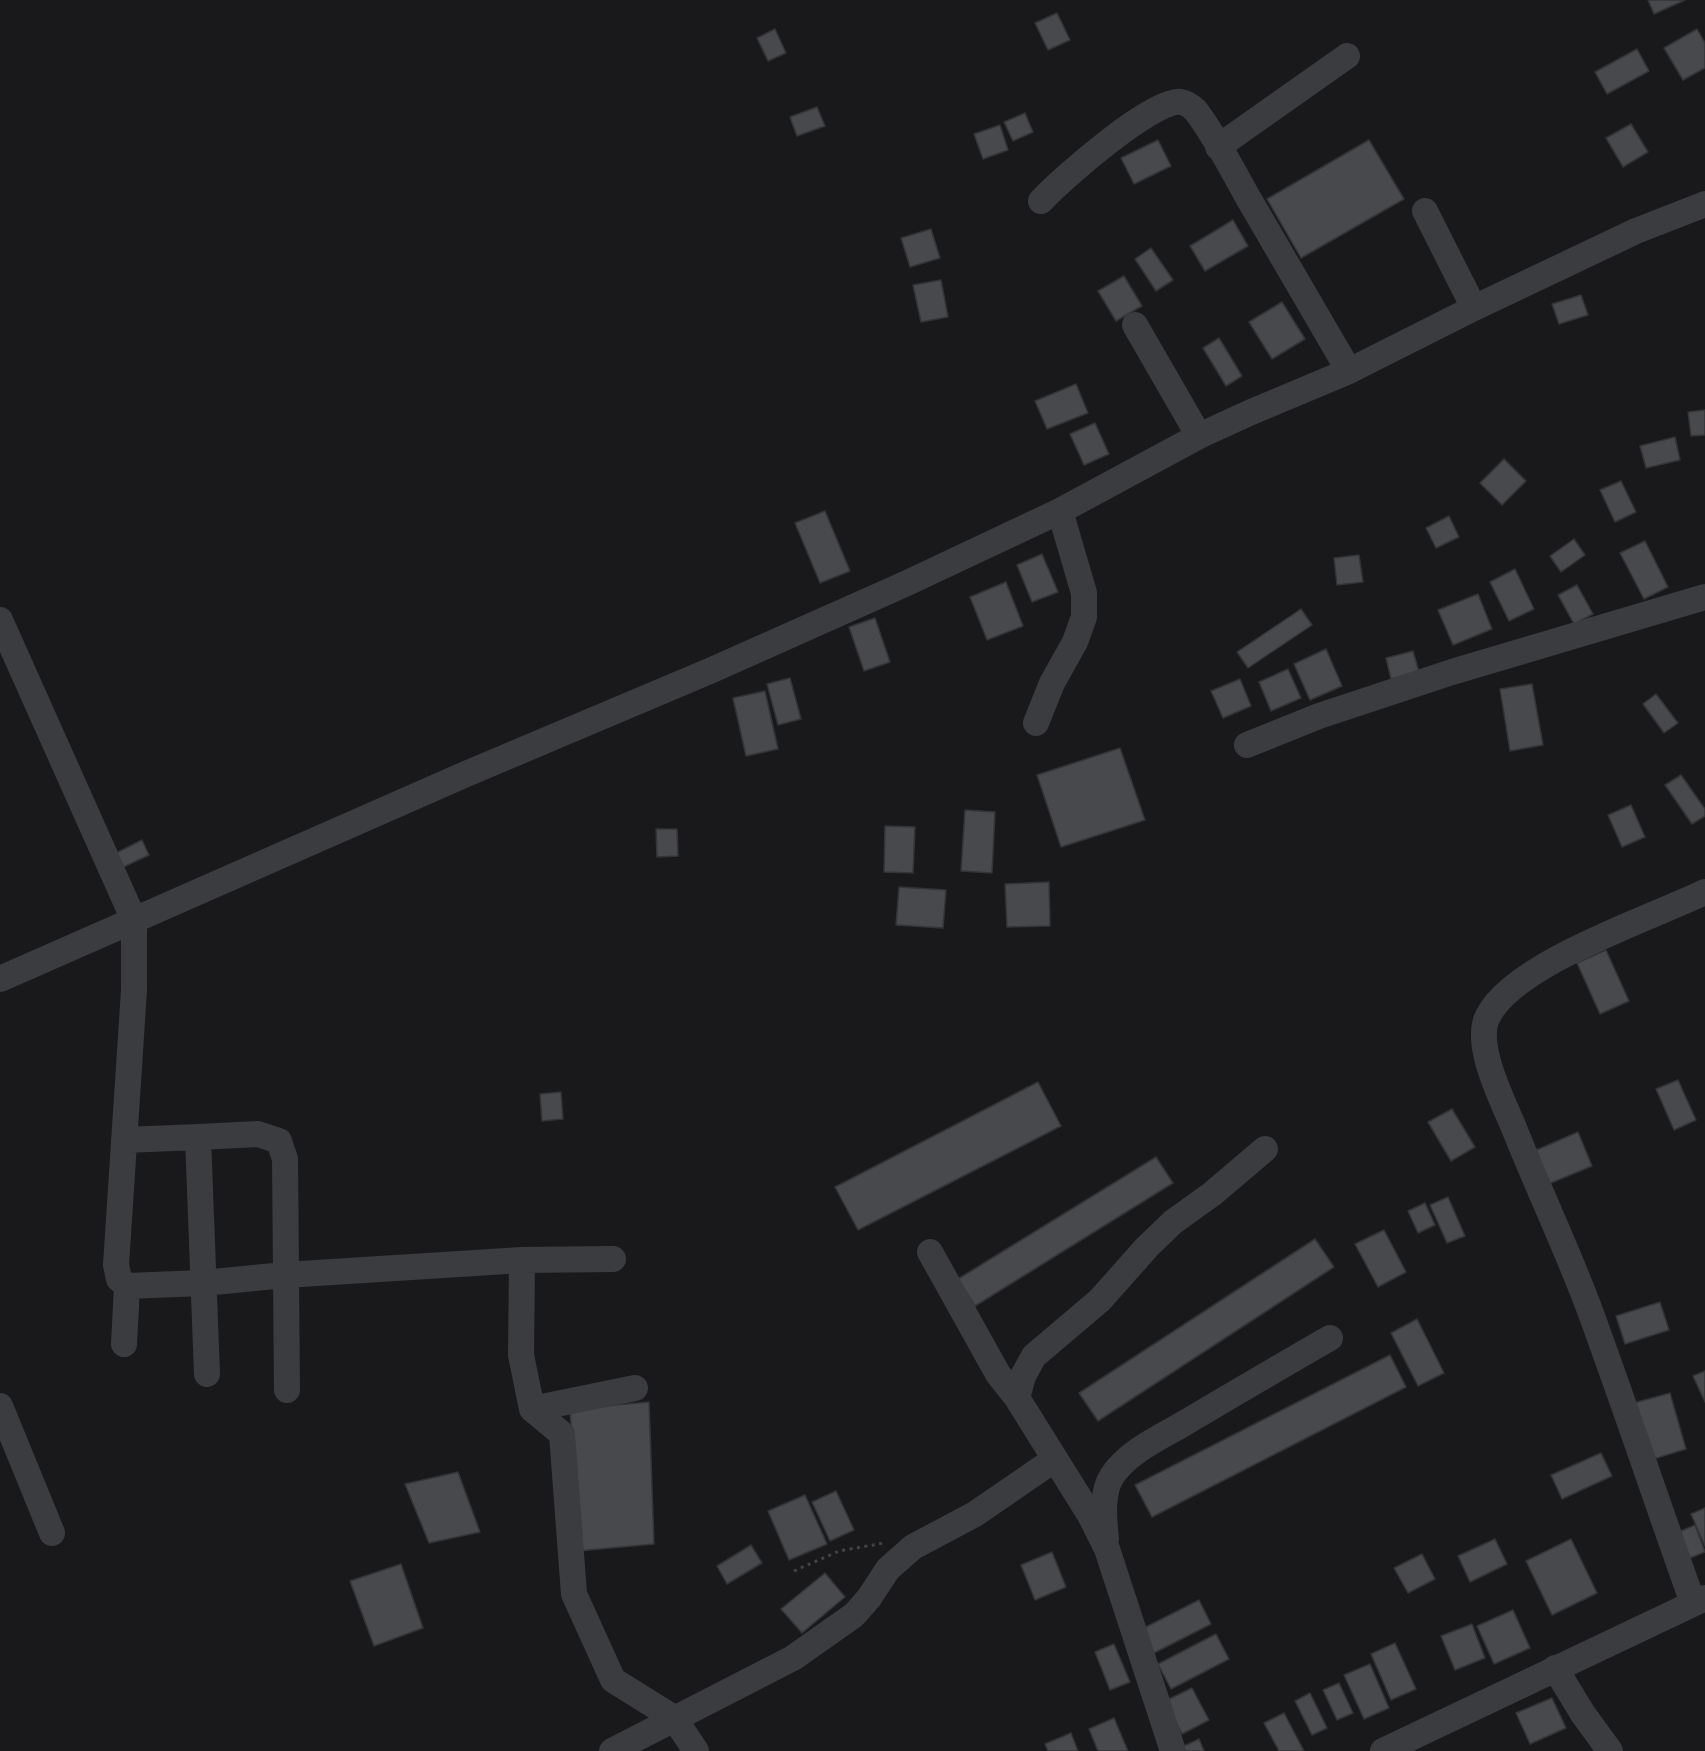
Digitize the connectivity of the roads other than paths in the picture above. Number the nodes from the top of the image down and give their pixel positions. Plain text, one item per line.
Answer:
1 (1347, 56) dead end
2 (1218, 147) junction
3 (1041, 201) dead end
4 (1705, 204) edge
5 (1425, 211) dead end
6 (1474, 308) junction
7 (1135, 325) dead end
8 (1348, 371) junction
9 (1199, 436) junction
10 (1060, 510) junction
11 (1705, 597) edge
12 (0, 620) edge
13 (1036, 723) dead end
14 (1247, 744) dead end
15 (1705, 892) edge
16 (134, 920) junction
17 (0, 979) edge
18 (198, 1137) junction
19 (124, 1140) junction
20 (1266, 1149) dead end
21 (930, 1252) dead end
22 (613, 1259) dead end
23 (522, 1260) junction
24 (285, 1275) junction
25 (203, 1283) junction
26 (127, 1286) junction
27 (1330, 1338) dead end
28 (124, 1344) dead end
29 (207, 1374) dead end
30 (635, 1388) dead end
31 (287, 1390) dead end
32 (1017, 1398) junction
33 (0, 1406) edge
34 (532, 1409) junction
35 (8, 1451) edge
36 (1055, 1459) junction
37 (52, 1533) dead end
38 (1107, 1549) junction
39 (1699, 1600) edge
40 (1555, 1668) junction
41 (674, 1718) junction
42 (1416, 1743) edge
43 (612, 1751) edge
44 (696, 1751) edge
45 (1173, 1751) edge
46 (1383, 1751) edge
47 (1610, 1751) edge

1 - 2 street
2 - 3 street
2 - 8 street
4 - 6 street
5 - 6 street
6 - 8 street
7 - 9 street
8 - 9 street
9 - 10 street
10 - 13 street
10 - 16 street
11 - 14 street
12 - 16 street
15 - 39 street
16 - 17 street
16 - 19 street
18 - 19 street
18 - 24 street
18 - 25 street
19 - 26 street
20 - 32 street
21 - 32 street
22 - 23 street
23 - 24 street
23 - 34 street
24 - 25 street
24 - 31 street
25 - 26 street
25 - 29 street
26 - 28 street
27 - 38 street
30 - 34 street
32 - 36 street
33 - 35 street
34 - 41 street
35 - 37 street
36 - 38 street
36 - 41 street
38 - 45 street
39 - 40 street
40 - 42 street
40 - 47 street
41 - 43 street
41 - 44 street
42 - 46 street

